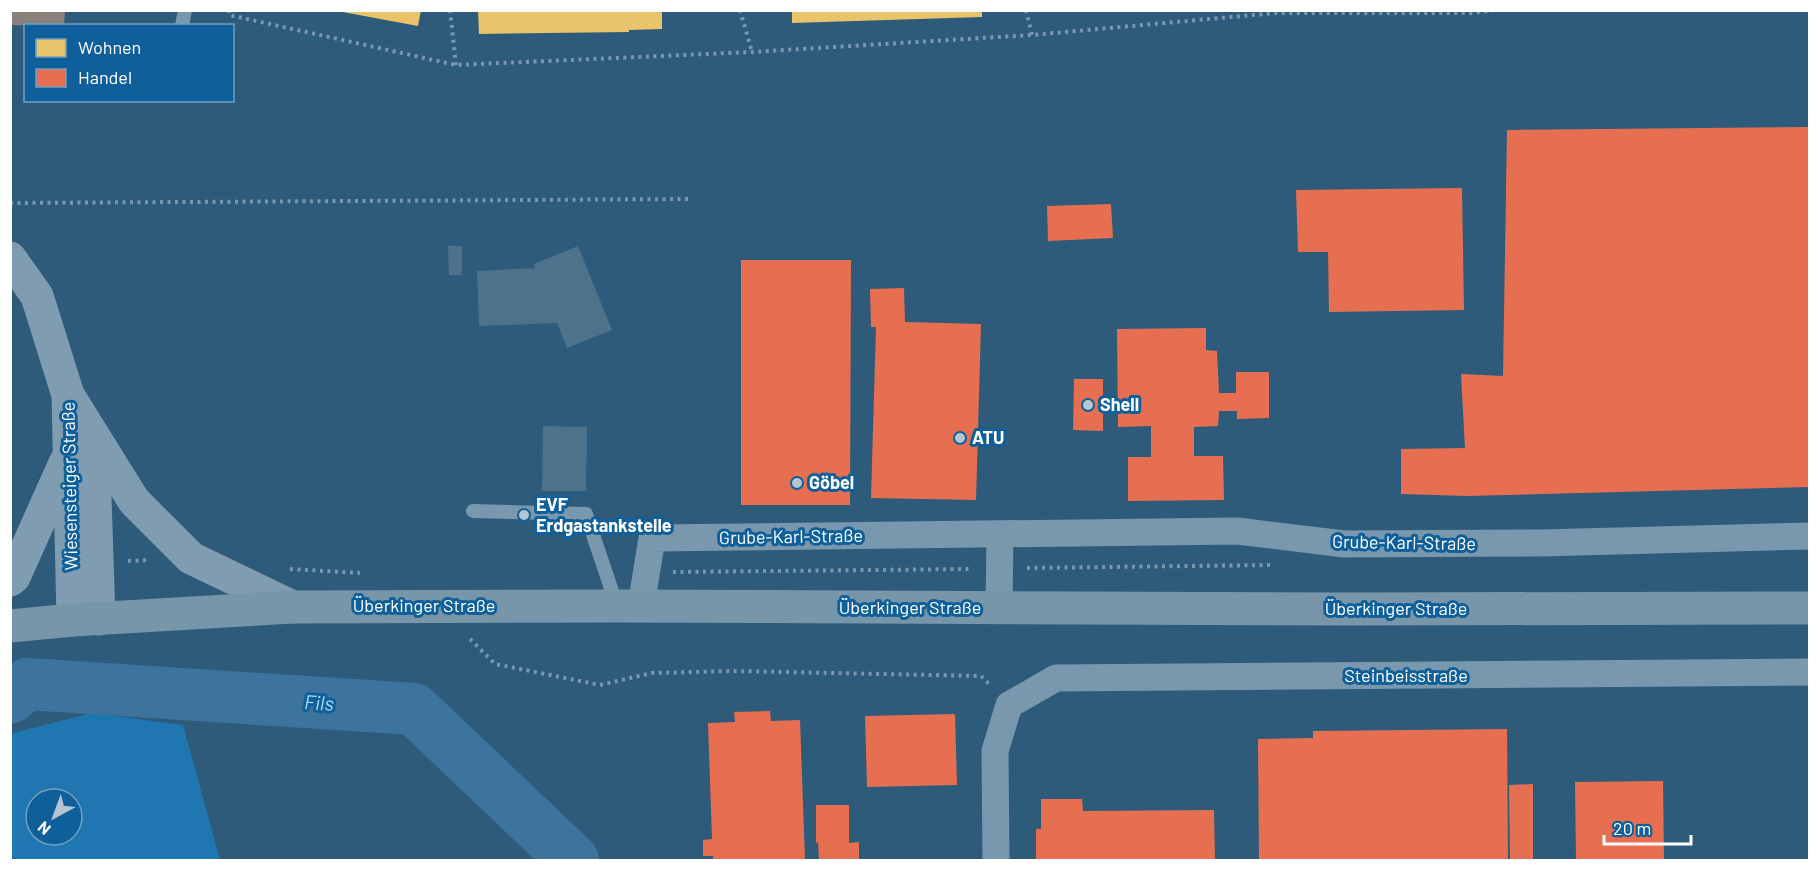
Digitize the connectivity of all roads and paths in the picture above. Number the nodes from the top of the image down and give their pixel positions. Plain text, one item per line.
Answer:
1 (229, 10) edge
2 (450, 10) edge
3 (741, 10) edge
4 (1026, 10) edge
5 (1496, 10) edge
6 (1473, 12) edge
7 (1032, 35) junction
8 (752, 52) junction
9 (456, 65) junction
10 (689, 199) dead end
11 (10, 203) edge
12 (10, 258) edge
13 (81, 444) junction
14 (473, 511) dead end
15 (1000, 535) junction
16 (1809, 536) edge
17 (10, 580) edge
18 (437, 606) junction
19 (629, 606) junction
20 (293, 607) junction
21 (999, 608) junction
22 (1809, 608) edge
23 (86, 619) junction
24 (10, 626) edge
25 (1809, 672) edge
26 (1009, 705) junction
27 (996, 861) edge

1 - 9 path
2 - 9 path
3 - 8 path
4 - 7 path
5 - 6 path
6 - 7 path
7 - 8 path
8 - 9 path
10 - 11 path
12 - 13 main road, Wiesensteiger Straße
13 - 17 main road
13 - 20 main road
13 - 23 main road, Wiesensteiger Straße
14 - 19 lane
15 - 16 street, Grube-Karl-Straße
15 - 19 street, Grube-Karl-Straße
15 - 21 street
18 - 19 main road, Überkinger Straße
18 - 20 main road, Überkinger Straße
18 - 26 path
19 - 21 main road, Überkinger Straße
20 - 23 main road, Überkinger Straße
21 - 22 main road, Überkinger Straße
23 - 24 main road, Überkinger Straße
25 - 26 street, Steinbeisstraße
26 - 27 street

